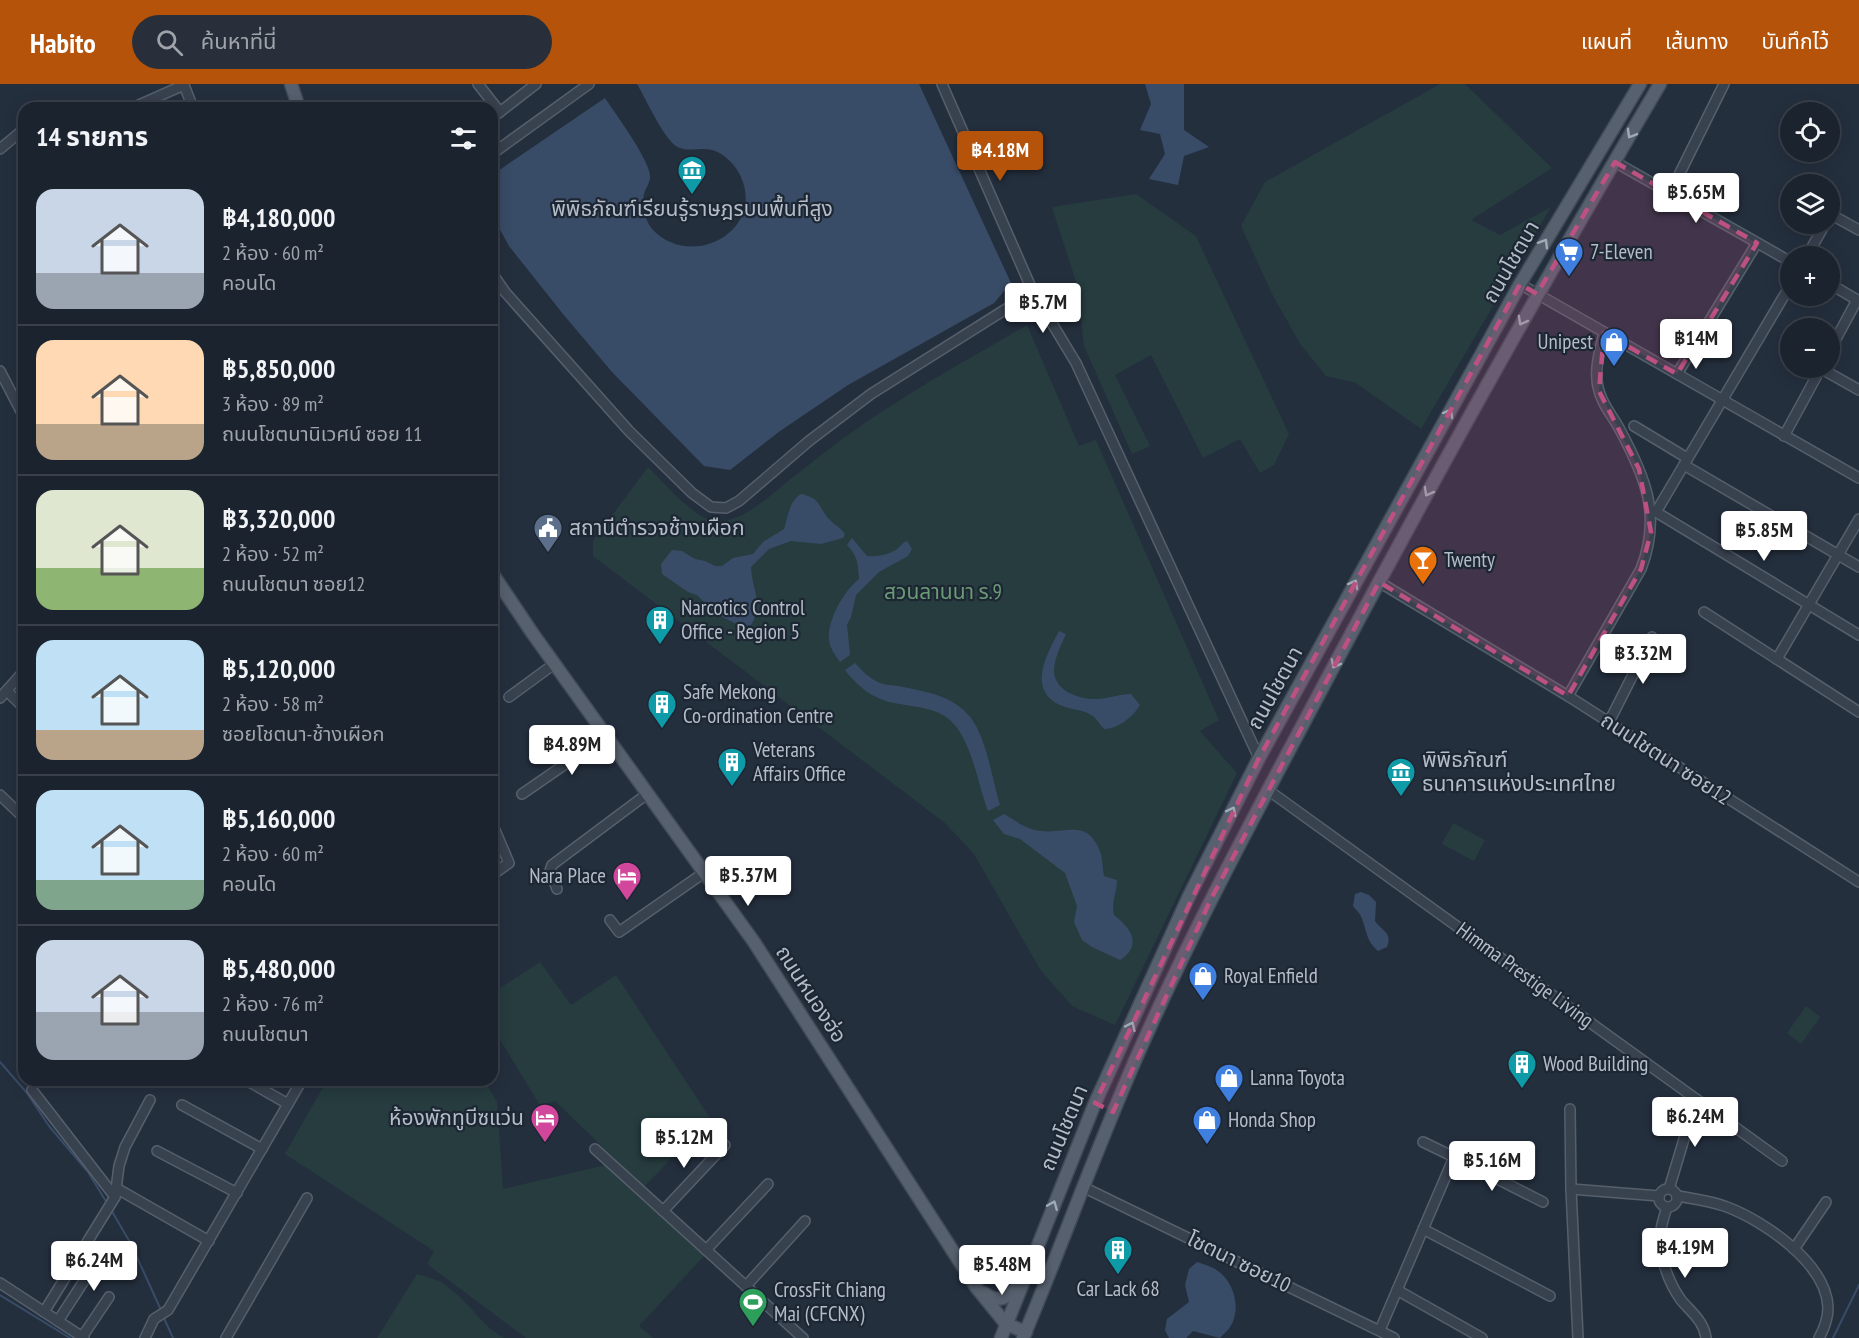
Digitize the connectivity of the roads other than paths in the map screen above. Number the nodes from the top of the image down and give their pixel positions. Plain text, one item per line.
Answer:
1 (291, 84) edge
2 (478, 84) edge
3 (536, 84) edge
4 (589, 84) edge
5 (942, 84) edge
6 (1640, 84) edge
7 (1660, 84) edge
8 (1724, 84) edge
9 (184, 85) edge
10 (146, 102) edge
11 (191, 102) edge
12 (297, 102) edge
13 (488, 102) edge
14 (498, 113) edge
15 (18, 134) edge
16 (0, 149) edge
17 (498, 150) edge
18 (1615, 162) junction
19 (1670, 193) junction
20 (1840, 220) edge
21 (1859, 230) edge
22 (1757, 243) junction
23 (1780, 256) edge
24 (498, 281) edge
25 (1520, 284) junction
26 (1840, 290) edge
27 (1033, 292) junction
28 (1537, 294) junction
29 (1858, 300) edge
30 (1780, 302) edge
31 (1840, 332) edge
32 (1604, 333) junction
33 (0, 371) edge
34 (1677, 374) junction
35 (1815, 378) edge
36 (1838, 378) edge
37 (1859, 390) edge
38 (1722, 400) junction
39 (18, 406) edge
40 (1634, 426) dead end
41 (1784, 436) junction
42 (1685, 462) junction
43 (1859, 478) edge
44 (1859, 519) edge
45 (1838, 554) junction
46 (1859, 567) edge
47 (498, 582) edge
48 (1379, 582) junction
49 (1809, 605) junction
50 (1704, 612) dead end
51 (1859, 636) edge
52 (1652, 637) dead end
53 (1777, 659) junction
54 (554, 664) junction
55 (18, 678) edge
56 (3, 694) edge
57 (1568, 696) junction
58 (509, 697) dead end
59 (18, 704) edge
60 (1859, 712) edge
61 (1609, 722) junction
62 (606, 736) junction
63 (1259, 758) junction
64 (1268, 790) junction
65 (522, 794) dead end
66 (647, 794) junction
67 (0, 795) edge
68 (18, 812) edge
69 (498, 837) edge
70 (498, 871) edge
71 (705, 872) junction
72 (1859, 882) edge
73 (557, 889) dead end
74 (610, 920) dead end
75 (256, 1086) edge
76 (298, 1086) edge
77 (32, 1090) dead end
78 (1696, 1099) junction
79 (150, 1100) dead end
80 (1095, 1103) junction
81 (288, 1104) junction
82 (182, 1105) dead end
83 (1570, 1109) dead end
84 (1113, 1112) junction
85 (1423, 1142) dead end
86 (725, 1145) dead end
87 (262, 1149) junction
88 (595, 1149) dead end
89 (157, 1151) dead end
90 (1454, 1157) junction
91 (1782, 1161) dead end
92 (768, 1184) dead end
93 (1083, 1187) junction
94 (1571, 1189) junction
95 (1669, 1189) junction
96 (116, 1192) junction
97 (237, 1193) junction
98 (1659, 1196) junction
99 (1678, 1196) junction
100 (307, 1198) dead end
101 (1543, 1202) dead end
102 (1826, 1202) dead end
103 (1667, 1207) junction
104 (663, 1211) junction
105 (805, 1221) dead end
106 (1423, 1229) junction
107 (209, 1241) junction
108 (106, 1247) dead end
109 (1794, 1249) junction
110 (706, 1250) junction
111 (1023, 1279) junction
112 (0, 1283) edge
113 (746, 1286) junction
114 (976, 1287) junction
115 (1397, 1290) junction
116 (1550, 1296) dead end
117 (109, 1297) dead end
118 (44, 1312) junction
119 (58, 1321) junction
120 (1006, 1324) junction
121 (1380, 1330) junction
122 (1025, 1335) edge
123 (83, 1338) edge
124 (146, 1338) edge
125 (226, 1338) edge
126 (803, 1338) edge
127 (1001, 1338) edge
128 (1394, 1338) edge
129 (1482, 1338) edge
130 (1578, 1338) edge
131 (1706, 1338) edge
132 (1819, 1338) edge

1 - 12 main road
2 - 13 street
3 - 14 street
4 - 17 street
5 - 27 street
25 -> 6 main road, ถนนโชตนา
7 -> 18 main road, ถนนโชตนา
8 - 19 street
9 - 10 street
9 - 11 street
15 - 16 street
18 - 19 street
18 - 28 main road, ถนนโชตนา
19 - 22 street
20 - 21 street
22 - 23 street
22 - 34 street
24 - 27 street
25 - 28 street
63 -> 25 main road, ถนนโชตนา
26 - 29 street
27 - 63 street
28 - 32 street
28 -> 48 main road, ถนนโชตนา
29 - 31 street
30 - 38 street
32 - 34 street
32 - 57 street
33 - 39 street
34 - 38 street
35 - 41 street
36 - 37 street
38 - 41 street
38 - 42 street
40 - 42 street
41 - 43 street
42 - 45 street
42 - 49 street
44 - 45 street
45 - 46 street
45 - 49 street
47 - 54 main road, ถนนหนองฮ่อ
48 - 57 street, ถนนโชตนา ซอย12
48 -> 64 main road, ถนนโชตนา
49 - 51 street
49 - 53 street
50 - 53 street
52 - 61 street
53 - 60 street
54 - 58 street
54 - 62 main road, ถนนหนองฮ่อ
55 - 56 street
56 - 59 street
57 - 61 street, ถนนโชตนา ซอย12
61 - 72 street, ถนนโชตนา ซอย12
62 - 65 street
62 - 66 main road, ถนนหนองฮ่อ
80 -> 63 main road, ถนนโชตนา
64 - 78 street, Himma Prestige Living
64 - 84 main road, ถนนโชตนา
66 - 71 main road, ถนนหนองฮ่อ
66 - 73 street
67 - 68 street
69 - 70 street
71 - 74 street
71 - 114 main road, ถนนหนองฮ่อ
75 - 81 street
76 - 81 street
77 - 96 street
78 - 91 street, Himma Prestige Living
78 - 95 street
79 - 96 street
80 - 84 main road
111 -> 80 main road, ถนนโชตนา
81 - 87 street
82 - 87 street
83 - 94 street
84 - 93 main road, ถนนโชตนา
85 - 90 street
86 - 104 street
87 - 97 street
88 - 104 street
89 - 97 street
90 - 101 street
90 - 106 street
92 - 110 street
93 - 121 street, โชตนา ซอย10
93 - 122 main road, ถนนโชตนา
94 - 98 street
94 - 130 street
95 - 98 street
95 - 99 street
96 - 107 street
96 - 118 street
97 - 107 street
98 - 103 street
99 - 103 street
99 - 109 street
100 - 125 street
102 - 109 street
103 - 131 street
104 - 110 street
105 - 113 street
106 - 115 street
106 - 116 street
107 - 124 street
108 - 119 street
109 - 132 street
110 - 113 street
111 - 114 main road
111 - 120 main road, ถนนโชตนา
112 - 118 street
113 - 126 street
114 - 120 main road, ถนนหนองฮ่อ
115 - 121 street
115 - 129 street
117 - 123 street
118 - 119 street
119 - 123 street
120 - 122 main road
120 - 127 main road, ถนนโชตนา
121 - 128 street, โชตนา ซอย10

